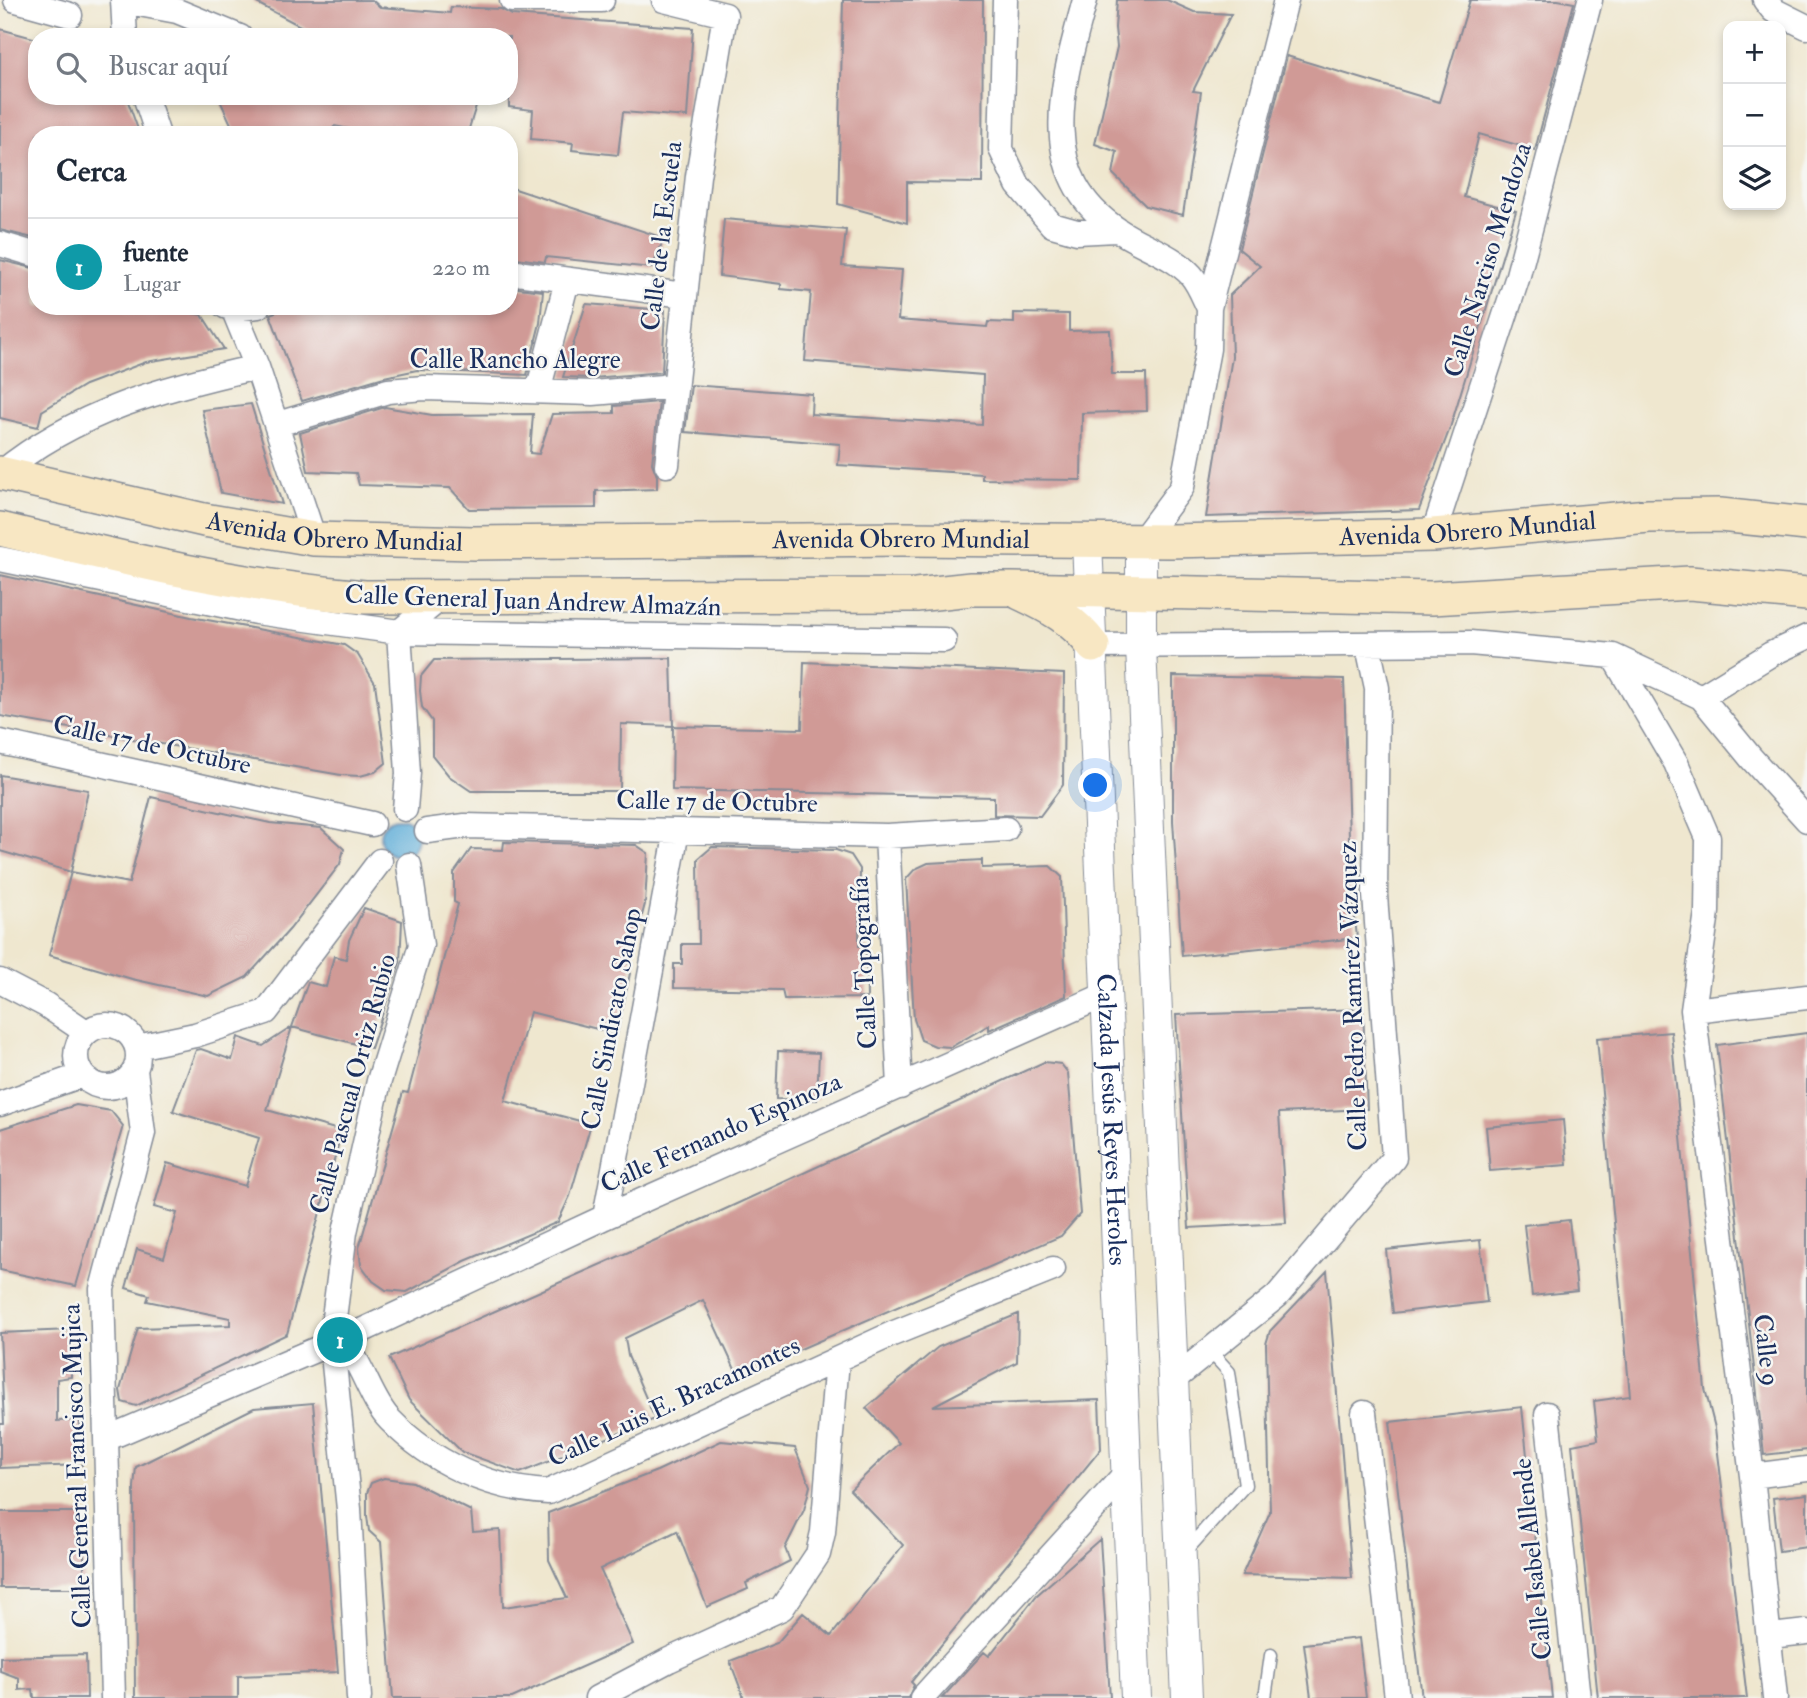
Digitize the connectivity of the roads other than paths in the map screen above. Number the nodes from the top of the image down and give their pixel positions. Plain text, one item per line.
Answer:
1 (16, 0) edge
2 (123, 0) edge
3 (512, 0) edge
4 (602, 0) edge
5 (664, 0) edge
6 (1005, 0) edge
7 (1085, 0) edge
8 (1286, 0) edge
9 (1590, 0) edge
10 (1765, 0) edge
11 (70, 15) dead end
12 (1807, 27) edge
13 (125, 28) edge
14 (218, 28) edge
15 (148, 105) edge
16 (155, 126) edge
17 (1116, 229) junction
18 (0, 244) edge
19 (28, 252) edge
20 (518, 273) edge
21 (567, 281) junction
22 (684, 295) junction
23 (1209, 308) junction
24 (234, 315) edge
25 (257, 367) junction
26 (674, 386) junction
27 (538, 391) junction
28 (278, 424) junction
29 (667, 465) dead end
30 (0, 473) edge
31 (1807, 524) edge
32 (0, 529) edge
33 (1433, 535) junction
34 (314, 539) junction
35 (1087, 541) junction
36 (1141, 542) junction
37 (0, 559) edge
38 (1012, 589) junction
39 (1092, 590) junction
40 (1140, 592) junction
41 (1807, 594) edge
42 (442, 598) junction
43 (399, 632) junction
44 (1807, 638) edge
45 (944, 640) dead end
46 (1093, 646) junction
47 (1368, 646) junction
48 (1141, 647) junction
49 (1613, 656) junction
50 (1701, 696) junction
51 (0, 742) edge
52 (405, 809) junction
53 (1807, 820) edge
54 (372, 824) junction
55 (1006, 828) dead end
56 (427, 831) junction
57 (677, 831) junction
58 (887, 836) junction
59 (380, 861) junction
60 (409, 865) junction
61 (0, 981) edge
62 (1107, 994) junction
63 (1807, 997) edge
64 (1693, 1010) junction
65 (86, 1032) junction
66 (136, 1059) junction
67 (82, 1075) junction
68 (900, 1087) junction
69 (0, 1104) edge
70 (605, 1217) junction
71 (1053, 1269) dead end
72 (334, 1318) junction
73 (360, 1331) junction
74 (1210, 1351) junction
75 (335, 1357) junction
76 (836, 1360) junction
77 (1173, 1380) junction
78 (1364, 1413) dead end
79 (1547, 1414) dead end
80 (108, 1438) junction
81 (1807, 1469) edge
82 (1127, 1472) junction
83 (1752, 1476) junction
84 (1181, 1556) junction
85 (1807, 1632) edge
86 (1770, 1636) junction
87 (1271, 1655) dead end
88 (604, 1696) edge
89 (113, 1698) edge
90 (359, 1698) edge
91 (922, 1698) edge
92 (1136, 1698) edge
93 (1187, 1698) edge
94 (1265, 1698) edge
95 (1397, 1698) edge
96 (1578, 1698) edge
97 (1776, 1698) edge

1 - 11 street
2 - 13 street
2 - 14 street
3 - 4 street
5 - 22 street, Calle de la Escuela
6 - 17 street
7 - 17 street
8 - 23 street
9 - 33 street, Calle Narciso Mendoza
10 - 12 street
15 - 16 street
17 - 23 street
18 - 19 street
20 - 21 street
21 - 22 street
21 - 27 street
22 - 26 street, Calle de la Escuela
23 - 36 street
24 - 25 street
25 - 28 street
25 - 30 street
26 - 27 street, Calle Rancho Alegre
26 - 29 street, Calle de la Escuela
27 - 28 street, Calle Rancho Alegre
28 - 34 street
30 - 34 main road, Avenida Obrero Mundial
31 - 33 main road, Avenida Obrero Mundial
32 - 42 main road, Avenida Obrero Mundial
33 - 36 main road, Avenida Obrero Mundial
34 - 35 main road, Avenida Obrero Mundial
35 - 36 main road, Avenida Obrero Mundial
35 - 39 street, Calzada Jesús Reyes Heroles
36 - 40 street, Calzada Jesús Reyes Heroles
37 - 43 street, Calle General Juan Andrew Almazán
38 - 39 main road, Avenida Obrero Mundial
38 - 42 main road, Avenida Obrero Mundial
38 - 46 main road
39 - 40 main road, Avenida Obrero Mundial
39 - 46 street, Calzada Jesús Reyes Heroles
40 - 41 main road, Avenida Obrero Mundial
40 - 48 street, Calzada Jesús Reyes Heroles
42 - 43 street
43 - 45 street, Calle General Juan Andrew Almazán
43 - 52 street
44 - 50 street
46 - 48 street
46 - 62 street, Calzada Jesús Reyes Heroles
47 - 48 street
47 - 49 street
47 - 74 street, Calle Pedro Ramírez Vázquez
48 - 77 street, Calzada Jesús Reyes Heroles
49 - 50 street
49 - 64 street, Calle 9
50 - 53 street
51 - 54 street, Calle 17 de Octubre
52 - 54 street
52 - 56 street
54 - 59 street
55 - 58 street, Calle 17 de Octubre
56 - 57 street, Calle 17 de Octubre
56 - 60 street
57 - 58 street, Calle 17 de Octubre
57 - 70 street, Calle Sindicato Sahop
58 - 68 street, Calle Topografía
59 - 60 street
59 - 66 street
60 - 72 street, Calle Pascual Ortiz Rubio
61 - 65 street
62 - 68 street, Calle Fernando Espinoza
62 - 82 street, Calzada Jesús Reyes Heroles
63 - 64 street
64 - 83 street, Calle 9
65 - 66 street
65 - 67 street
66 - 67 street
66 - 80 street, Calle General Francisco Mujica
67 - 69 street
68 - 70 street, Calle Fernando Espinoza
70 - 73 street, Calle Fernando Espinoza
71 - 76 street, Calle Luis E. Bracamontes
72 - 73 street
72 - 75 street
73 - 75 street
74 - 77 street, Calle Pedro Ramírez Vázquez
74 - 84 lane
75 - 76 street, Calle Luis E. Bracamontes
75 - 80 street
75 - 90 street
76 - 88 street
77 - 84 street, Calzada Jesús Reyes Heroles
78 - 95 street
79 - 96 street, Calle Isabel Allende
80 - 89 street, Calle General Francisco Mujica
81 - 83 street
82 - 91 street
82 - 92 street, Calzada Jesús Reyes Heroles
83 - 86 street, Calle 9
84 - 93 street, Calzada Jesús Reyes Heroles
85 - 86 street
86 - 97 street, Calle 9
87 - 94 lane

